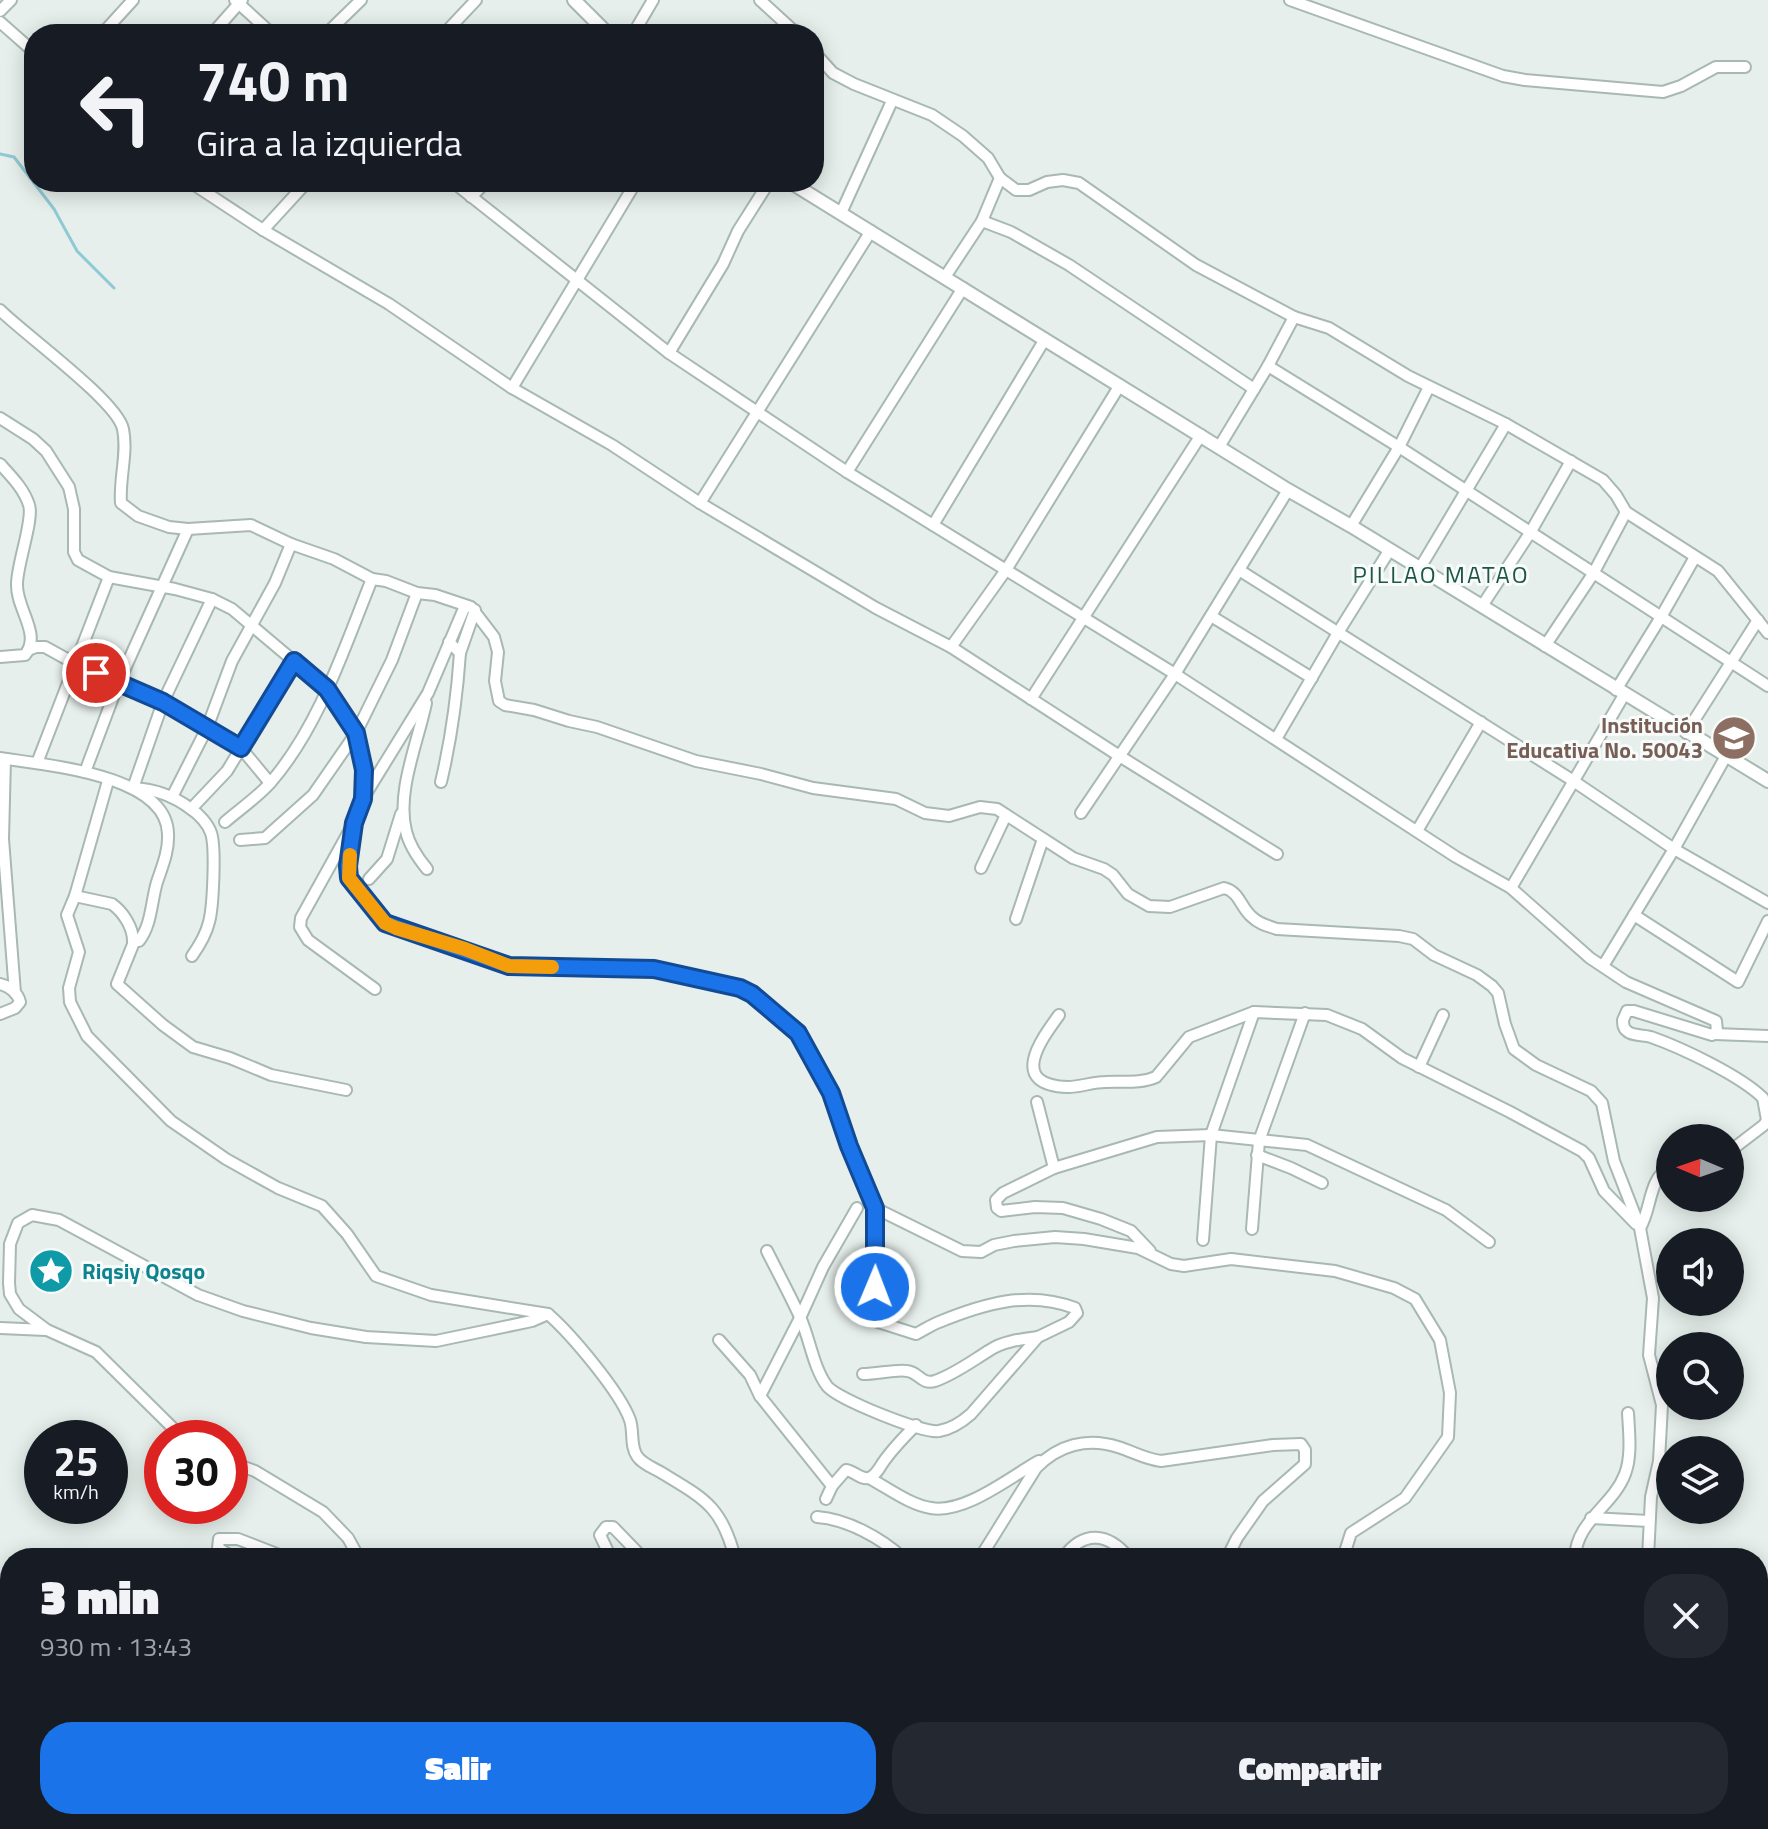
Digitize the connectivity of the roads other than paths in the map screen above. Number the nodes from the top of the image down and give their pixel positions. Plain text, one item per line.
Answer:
1 (11, 0) edge
2 (133, 0) edge
3 (361, 0) edge
4 (476, 0) edge
5 (574, 0) edge
6 (653, 0) edge
7 (760, 0) edge
8 (1290, 0) edge
9 (239, 1) edge
10 (0, 11) edge
11 (0, 22) edge
12 (111, 24) edge
13 (220, 24) edge
14 (262, 24) edge
15 (336, 24) edge
16 (453, 24) edge
17 (598, 24) edge
18 (639, 24) edge
19 (786, 24) edge
20 (24, 43) edge
21 (824, 63) edge
22 (1745, 67) dead end
23 (892, 101) junction
24 (1000, 178) junction
25 (206, 192) edge
26 (298, 192) edge
27 (465, 192) edge
28 (476, 192) edge
29 (630, 192) edge
30 (763, 192) edge
31 (806, 192) edge
32 (471, 197) junction
33 (841, 213) junction
34 (982, 221) junction
35 (263, 230) junction
36 (871, 231) junction
37 (945, 277) junction
38 (579, 281) junction
39 (963, 288) junction
40 (0, 310) edge
41 (1294, 317) junction
42 (1045, 339) junction
43 (669, 353) junction
44 (1268, 366) junction
45 (1120, 385) junction
46 (1429, 387) junction
47 (512, 388) junction
48 (1254, 389) junction
49 (758, 412) junction
50 (0, 418) edge
51 (1506, 424) junction
52 (1201, 435) junction
53 (1219, 447) junction
54 (1399, 447) junction
55 (1571, 461) junction
56 (0, 464) edge
57 (847, 472) junction
58 (1288, 490) junction
59 (1467, 491) junction
60 (700, 503) junction
61 (1626, 512) junction
62 (933, 525) junction
63 (1351, 526) junction
64 (188, 529) junction
65 (1530, 533) junction
66 (291, 544) junction
67 (1389, 551) junction
68 (1695, 557) junction
69 (1420, 568) junction
70 (1006, 570) junction
71 (1239, 570) junction
72 (1593, 574) junction
73 (109, 577) junction
74 (372, 579) junction
75 (161, 587) junction
76 (417, 593) junction
77 (212, 599) junction
78 (1482, 606) junction
79 (470, 608) junction
80 (1211, 616) junction
81 (1083, 617) junction
82 (1661, 617) junction
83 (1758, 620) junction
84 (252, 627) junction
85 (1339, 631) junction
86 (1768, 633) edge
87 (449, 642) junction
88 (1545, 646) junction
89 (951, 647) junction
90 (28, 650) junction
91 (460, 653) junction
92 (0, 657) edge
93 (1730, 660) junction
94 (294, 661) junction
95 (74, 663) junction
96 (1175, 674) junction
97 (1312, 678) junction
98 (118, 684) junction
99 (1768, 686) edge
100 (327, 689) junction
101 (1620, 692) junction
102 (428, 693) junction
103 (1031, 699) junction
104 (163, 702) junction
105 (1481, 722) junction
106 (207, 728) junction
107 (356, 733) junction
108 (1686, 733) junction
109 (1276, 739) junction
110 (241, 748) junction
111 (1726, 756) junction
112 (1121, 757) junction
113 (2, 758) edge
114 (37, 763) junction
115 (85, 772) junction
116 (1572, 780) junction
117 (108, 781) junction
118 (1768, 781) edge
119 (441, 782) dead end
120 (270, 783) junction
121 (133, 788) junction
122 (172, 797) junction
123 (363, 799) junction
124 (403, 808) junction
125 (191, 809) junction
126 (1081, 813) dead end
127 (1006, 815) junction
128 (225, 822) dead end
129 (354, 823) junction
130 (1417, 831) junction
131 (1043, 839) junction
132 (240, 840) dead end
133 (1674, 849) junction
134 (1277, 854) dead end
135 (981, 868) dead end
136 (427, 869) dead end
137 (369, 879) dead end
138 (1511, 888) junction
139 (75, 896) junction
140 (1768, 903) edge
141 (1634, 915) junction
142 (1016, 919) dead end
143 (1768, 921) edge
144 (134, 942) junction
145 (192, 956) dead end
146 (1603, 966) junction
147 (0, 984) edge
148 (375, 989) dead end
149 (15, 993) junction
150 (1254, 1012) junction
151 (1305, 1013) junction
152 (0, 1014) edge
153 (1059, 1015) dead end
154 (1443, 1015) dead end
155 (1715, 1034) junction
156 (1768, 1036) edge
157 (1419, 1067) junction
158 (346, 1090) dead end
159 (1037, 1102) dead end
160 (1211, 1135) junction
161 (1744, 1140) edge
162 (1259, 1141) junction
163 (1257, 1155) junction
164 (1054, 1168) junction
165 (1322, 1183) dead end
166 (1656, 1184) edge
167 (857, 1208) dead end
168 (875, 1208) junction
169 (1640, 1228) junction
170 (1252, 1229) dead end
171 (1203, 1240) dead end
172 (1489, 1242) dead end
173 (767, 1251) dead end
174 (1151, 1253) junction
175 (548, 1314) junction
176 (800, 1318) junction
177 (0, 1328) edge
178 (47, 1330) junction
179 (1038, 1337) junction
180 (719, 1340) dead end
181 (863, 1374) dead end
182 (760, 1396) junction
183 (1628, 1413) dead end
184 (165, 1420) edge
185 (916, 1425) junction
186 (1047, 1457) junction
187 (248, 1468) edge
188 (869, 1478) junction
189 (832, 1486) junction
190 (826, 1499) dead end
191 (817, 1517) dead end
192 (1591, 1518) junction
193 (1649, 1521) junction
194 (218, 1548) edge
195 (261, 1548) edge
196 (353, 1548) edge
197 (606, 1548) edge
198 (633, 1548) edge
199 (732, 1548) edge
200 (891, 1548) edge
201 (986, 1548) edge
202 (1074, 1548) edge
203 (1120, 1548) edge
204 (1233, 1548) edge
205 (1346, 1548) edge
206 (1577, 1548) edge
207 (1648, 1548) edge

1 - 10 street
2 - 12 street
3 - 15 street
4 - 16 street
5 - 17 street
6 - 18 street
7 - 19 street
8 - 22 street
9 - 13 street
9 - 14 street
11 - 20 street
21 - 23 street
23 - 24 street
23 - 33 street
24 - 34 street
24 - 41 street
25 - 35 street
26 - 35 street
27 - 32 street
28 - 32 street
29 - 38 street
30 - 43 street
31 - 33 street
32 - 38 street
33 - 36 street
34 - 37 street
34 - 48 street
35 - 47 street
36 - 37 street
36 - 49 street
37 - 39 street
38 - 43 street
38 - 47 street
39 - 42 street
39 - 57 street
40 - 64 street
41 - 44 street
41 - 46 street
42 - 45 street
42 - 62 street
43 - 49 street
44 - 48 street
44 - 54 street
45 - 52 street
45 - 70 street
46 - 51 street
46 - 54 street
47 - 60 street
48 - 53 street
49 - 57 street
49 - 60 street
50 - 73 street
51 - 55 street
51 - 59 street
52 - 53 street
52 - 81 street
53 - 58 street
54 - 59 street
54 - 63 street
55 - 61 street
55 - 65 street
56 - 90 street
57 - 62 street
58 - 63 street
58 - 71 street
59 - 65 street
59 - 69 street
60 - 89 street
61 - 68 street
61 - 72 street
62 - 70 street
63 - 67 street
64 - 66 street
64 - 75 street
65 - 72 street
65 - 78 street
66 - 74 street
66 - 84 street
67 - 69 street
67 - 85 street
68 - 82 street
68 - 83 street
69 - 78 street
70 - 81 street
70 - 89 street
71 - 80 street
71 - 85 street
72 - 82 street
72 - 88 street
73 - 75 street
73 - 95 street
74 - 76 street
74 - 100 street
75 - 77 street
75 - 98 street
76 - 79 street
76 - 107 street
77 - 84 street
77 - 104 street
78 - 88 street
79 - 87 street
79 - 91 street
79 - 127 street
80 - 96 street
80 - 97 street
81 - 96 street
81 - 103 street
82 - 93 street
82 - 101 street
83 - 86 street
83 - 93 street
84 - 94 street
84 - 106 street
85 - 97 street
85 - 105 street
87 - 91 street
87 - 102 street
88 - 101 street
89 - 103 street
90 - 92 street
90 - 95 street
91 - 119 street
93 - 99 street
93 - 108 street
94 - 100 street
94 - 110 street
95 - 98 street
95 - 114 street
96 - 109 street
96 - 112 street
97 - 109 street
98 - 104 street
98 - 115 street
100 - 107 street
100 - 120 street
101 - 108 street
101 - 116 street
102 - 123 street
102 - 124 street
103 - 112 street
104 - 106 street
104 - 121 street
105 - 116 street
105 - 130 street
106 - 110 street
106 - 122 street
107 - 123 street
107 - 132 street
108 - 111 street
109 - 130 street
110 - 120 street
110 - 125 street
111 - 118 street
111 - 133 street
112 - 126 street
112 - 134 street
113 - 114 street
113 - 149 street
114 - 115 street
115 - 117 street
116 - 133 street
116 - 138 street
117 - 121 street
117 - 139 street
120 - 128 street
121 - 122 street
121 - 144 street
122 - 125 street
123 - 129 street
124 - 136 street
124 - 137 street
125 - 145 street
127 - 131 street
127 - 135 street
129 - 148 street
129 - 168 street
130 - 138 street
131 - 142 street
131 - 169 street
133 - 140 street
133 - 141 street
138 - 146 street
139 - 144 street
139 - 175 street
141 - 143 street
141 - 146 street
144 - 158 street
146 - 155 street
147 - 149 street
149 - 152 street
150 - 151 street
150 - 153 street
150 - 160 street
151 - 157 street
151 - 162 street
154 - 157 street
155 - 156 street
155 - 161 street
157 - 169 street
159 - 164 street
160 - 162 street
160 - 164 street
160 - 171 street
162 - 163 street
162 - 172 street
163 - 165 street
163 - 170 street
164 - 174 street
166 - 169 street
167 - 176 street
168 - 174 street
168 - 179 street
169 - 193 street
173 - 176 street
174 - 205 street
175 - 178 street
175 - 199 street
176 - 182 street
176 - 185 street
177 - 178 street
178 - 184 street
179 - 181 street
179 - 185 street
180 - 182 street
182 - 189 street
183 - 192 street
185 - 188 street
186 - 188 street
186 - 201 street
186 - 204 street
187 - 196 street
188 - 189 street
189 - 190 street
191 - 200 street
192 - 193 street
192 - 206 street
193 - 207 street
194 - 195 street
197 - 198 street
202 - 203 street

